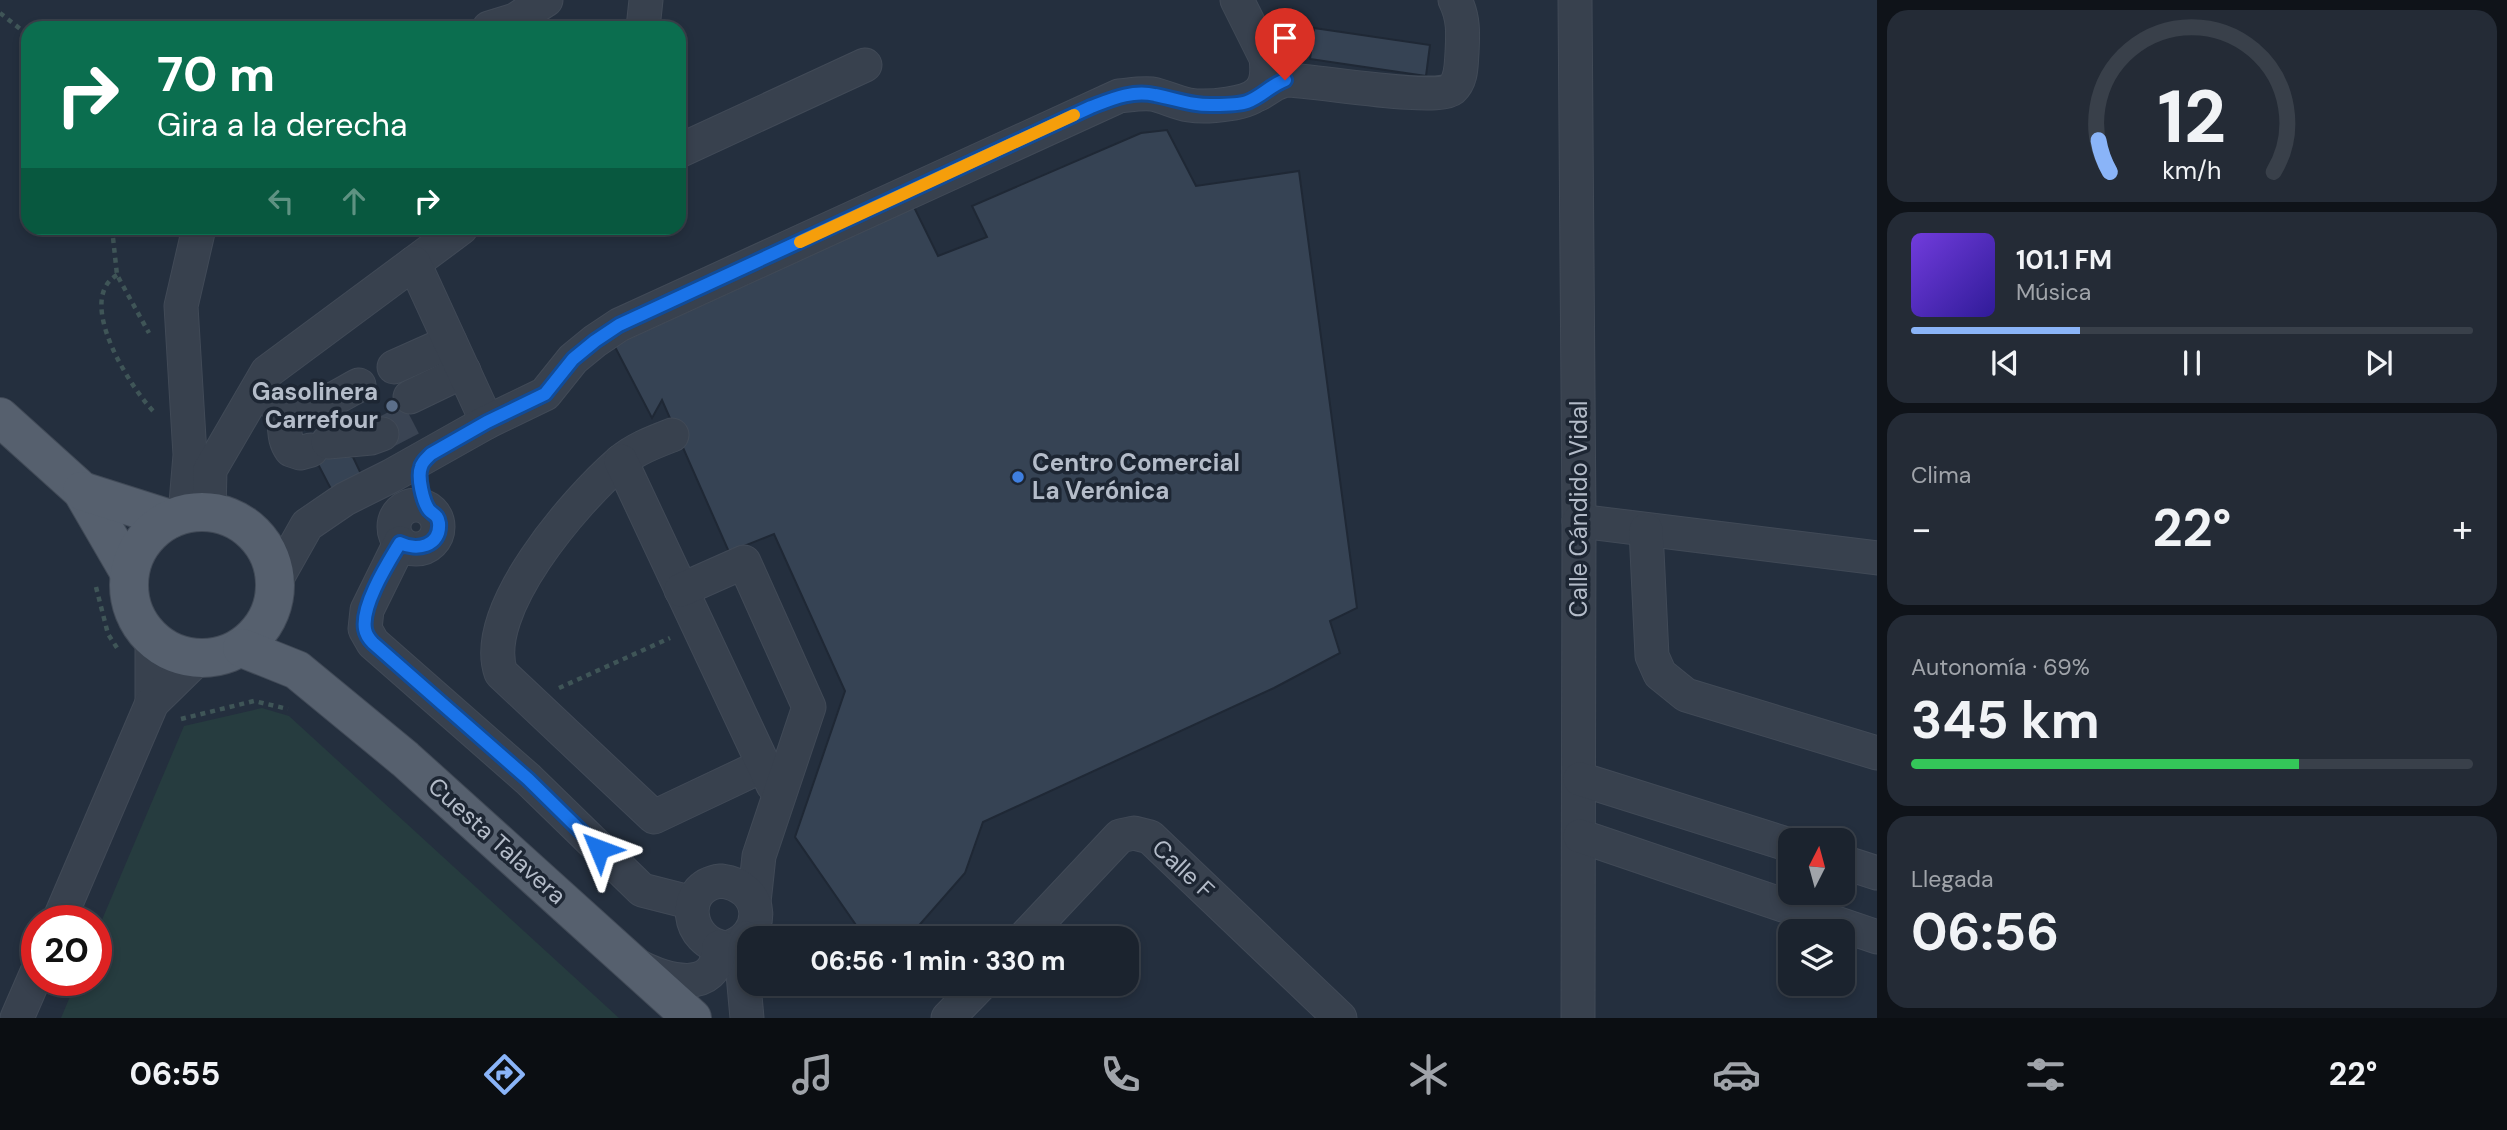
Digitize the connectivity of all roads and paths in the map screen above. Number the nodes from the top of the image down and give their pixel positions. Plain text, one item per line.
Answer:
1 (546, 0) edge
2 (646, 0) edge
3 (1237, 0) edge
4 (1455, 0) edge
5 (1575, 0) edge
6 (0, 13) edge
7 (512, 21) edge
8 (644, 21) edge
9 (21, 30) edge
10 (865, 65) dead end
11 (1259, 94) junction
12 (686, 148) edge
13 (113, 235) edge
14 (197, 235) edge
15 (452, 235) edge
16 (414, 263) junction
17 (117, 275) junction
18 (184, 355) junction
19 (394, 368) dead end
20 (462, 368) junction
21 (359, 385) dead end
22 (262, 402) junction
23 (414, 406) tunnel mouth
24 (0, 417) edge
25 (487, 422) junction
26 (378, 424) tunnel mouth
27 (188, 431) junction
28 (672, 435) dead end
29 (431, 454) junction
30 (621, 461) junction
31 (82, 491) junction
32 (345, 499) junction
33 (188, 515) junction
34 (1579, 521) junction
35 (1646, 530) junction
36 (401, 540) junction
37 (1877, 558) edge
38 (129, 572) junction
39 (681, 590) junction
40 (274, 596) junction
41 (698, 625) junction
42 (152, 640) junction
43 (242, 648) junction
44 (197, 659) junction
45 (297, 670) junction
46 (530, 700) junction
47 (151, 706) junction
48 (294, 711) dead end
49 (1877, 753) edge
50 (764, 765) junction
51 (1580, 779) junction
52 (779, 798) junction
53 (765, 836) junction
54 (1580, 836) junction
55 (1778, 841) edge
56 (1855, 866) edge
57 (1877, 873) edge
58 (703, 892) junction
59 (754, 902) junction
60 (65, 905) edge
61 (1035, 926) edge
62 (1877, 937) edge
63 (733, 943) junction
64 (633, 964) junction
65 (27, 996) edge
66 (969, 996) edge
67 (17, 1018) edge
68 (692, 1018) edge
69 (747, 1018) edge
70 (948, 1018) edge
71 (1340, 1018) edge
72 (1578, 1018) edge

1 - 7 street
2 - 8 street
3 - 11 street
4 - 11 street
5 - 34 street, Calle Cándido Vidal
6 - 9 path
10 - 12 street
11 - 25 street
13 - 17 path
14 - 18 street
15 - 16 street
16 - 20 street
16 - 22 street
17 - 18 path
17 - 27 path
18 - 27 street
19 - 20 street
20 - 23 street
20 - 25 street
21 - 22 street
22 - 26 street
22 - 33 street
24 - 31 main road
25 - 29 street
27 - 33 street
28 - 30 street
29 - 32 street
29 - 36 street
30 - 39 street
30 - 46 street
31 - 33 main road
31 - 38 main road
32 - 36 street
32 - 40 street
33 - 38 main road
33 - 40 main road
34 - 35 street
34 - 51 street, Calle Cándido Vidal
35 - 37 street
35 - 49 street
36 - 58 street
38 - 42 main road
39 - 41 street
39 - 52 street
40 - 43 main road
40 - 45 main road, Cuesta Talavera
41 - 46 path
41 - 50 street
42 - 44 main road
42 - 47 street
43 - 44 main road
43 - 45 main road, Cuesta Talavera
44 - 47 street
45 - 64 main road, Cuesta Talavera
46 - 50 street
47 - 48 path
47 - 60 street
50 - 52 street
51 - 54 street, Calle Cándido Vidal
51 - 55 street
52 - 53 street
53 - 58 street
53 - 59 street
54 - 62 street
54 - 72 street, Calle Cándido Vidal
56 - 57 street
58 - 59 street
58 - 63 street
59 - 63 street
61 - 71 street, Calle F
63 - 64 street
63 - 69 street
64 - 68 main road, Cuesta Talavera
65 - 67 street
66 - 70 street

